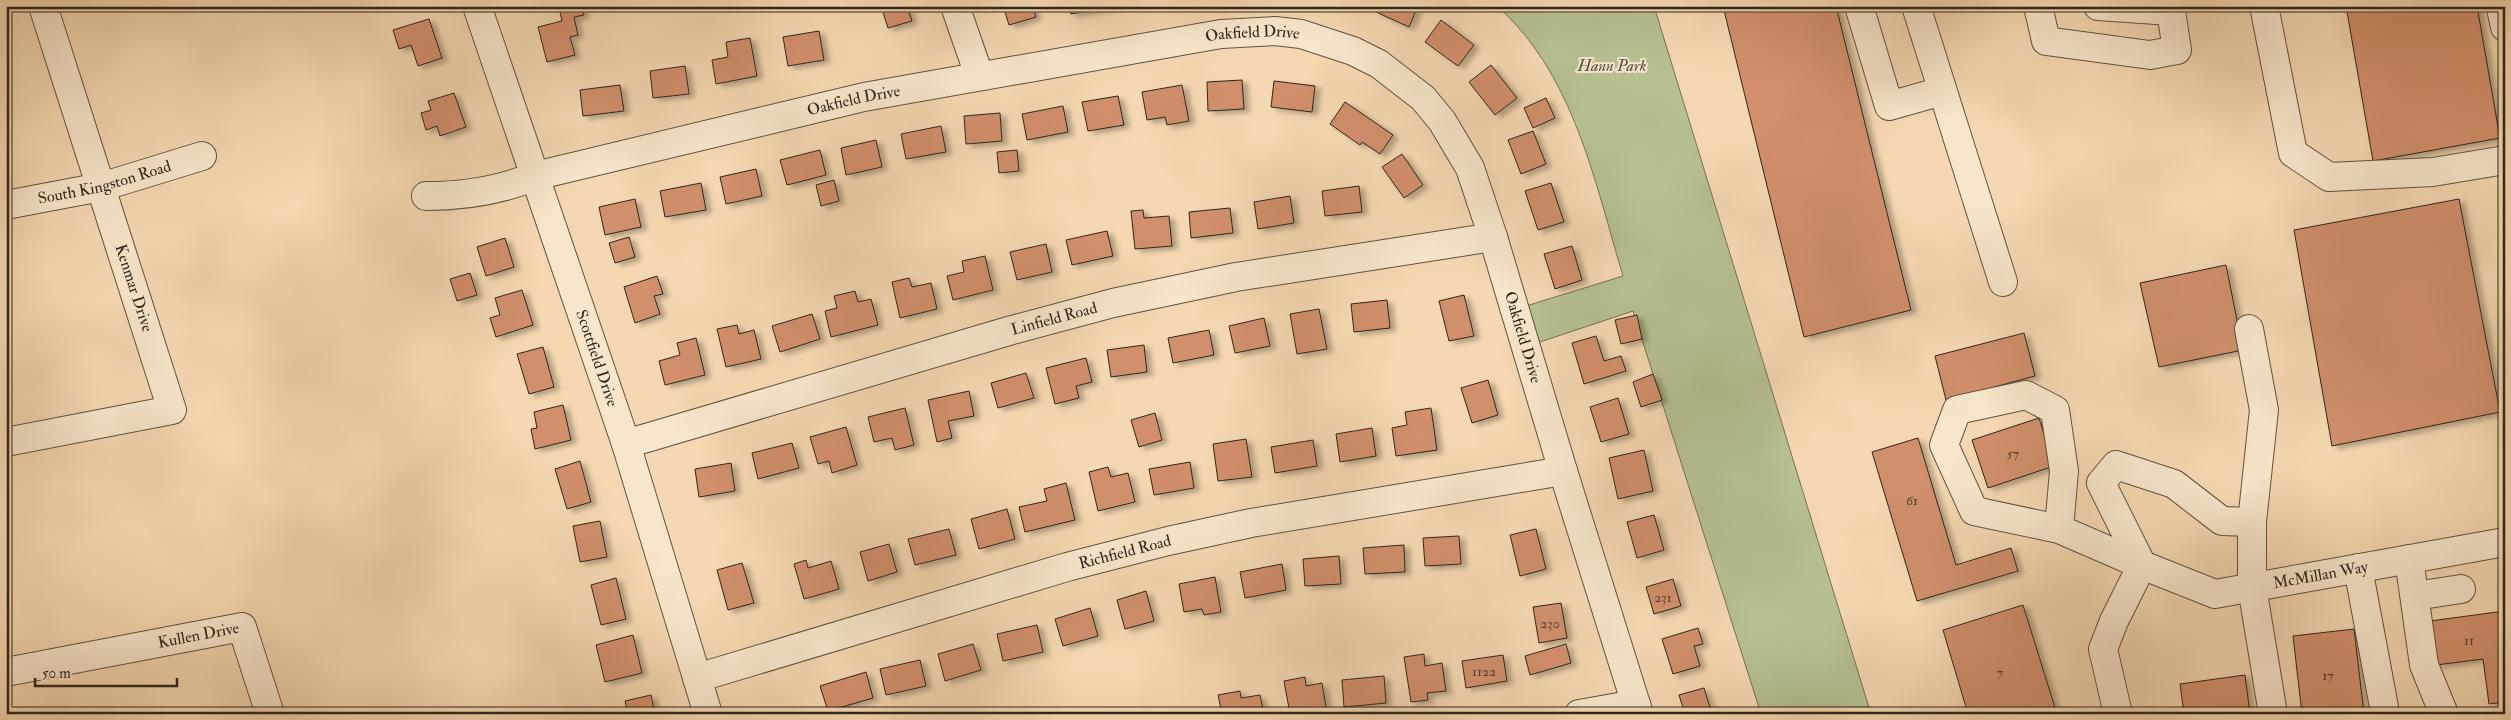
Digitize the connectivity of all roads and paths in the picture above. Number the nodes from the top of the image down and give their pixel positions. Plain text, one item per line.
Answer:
1 (43, 6) edge
2 (478, 6) edge
3 (955, 6) edge
4 (1859, 6) edge
5 (1916, 6) edge
6 (2038, 6) edge
7 (2098, 6) edge
8 (2264, 6) edge
9 (2505, 12) edge
10 (2505, 27) edge
11 (978, 75) junction
12 (1942, 91) junction
13 (202, 156) dead end
14 (2505, 160) edge
15 (535, 176) junction
16 (101, 188) junction
17 (426, 196) dead end
18 (6, 205) edge
19 (1493, 237) junction
20 (2003, 282) dead end
21 (2249, 329) dead end
22 (6, 442) edge
23 (626, 444) junction
24 (1563, 471) junction
25 (2252, 522) junction
26 (2059, 529) junction
27 (2505, 542) edge
28 (2409, 559) junction
29 (2142, 565) junction
30 (2358, 568) junction
31 (2252, 586) junction
32 (2460, 589) dead end
33 (2415, 596) junction
34 (6, 672) edge
35 (697, 678) junction
36 (2384, 707) dead end
37 (1637, 709) edge
38 (270, 714) edge
39 (708, 714) edge
40 (1579, 714) edge
41 (2118, 714) edge
42 (2273, 714) edge
43 (2444, 714) edge

1 - 16 street, Kenmar Drive
2 - 15 street, Scottfield Drive
3 - 11 street
4 - 12 street
5 - 12 street
6 - 7 street
8 - 14 street
9 - 10 street
11 - 15 street, Oakfield Drive
11 - 19 street, Oakfield Drive
12 - 20 street
13 - 16 street, South Kingston Road
15 - 17 street, Oakfield Drive
15 - 23 street, Scottfield Drive
16 - 18 street, South Kingston Road
16 - 22 street, Kenmar Drive
19 - 23 street, Linfield Road
19 - 24 street, Oakfield Drive
21 - 25 street
23 - 35 street, Scottfield Drive
24 - 35 street, Richfield Road
24 - 37 street, Oakfield Drive
25 - 29 street
25 - 31 street
26 - 26 street
26 - 29 street, McMillan Way
27 - 28 street, McMillan Way
28 - 30 street, McMillan Way
28 - 33 street
29 - 31 street, McMillan Way
29 - 41 street
30 - 31 street, McMillan Way
30 - 36 street
31 - 42 street
32 - 33 street
33 - 43 street
34 - 38 street, Kullen Drive
35 - 39 street, Scottfield Drive
37 - 40 street

